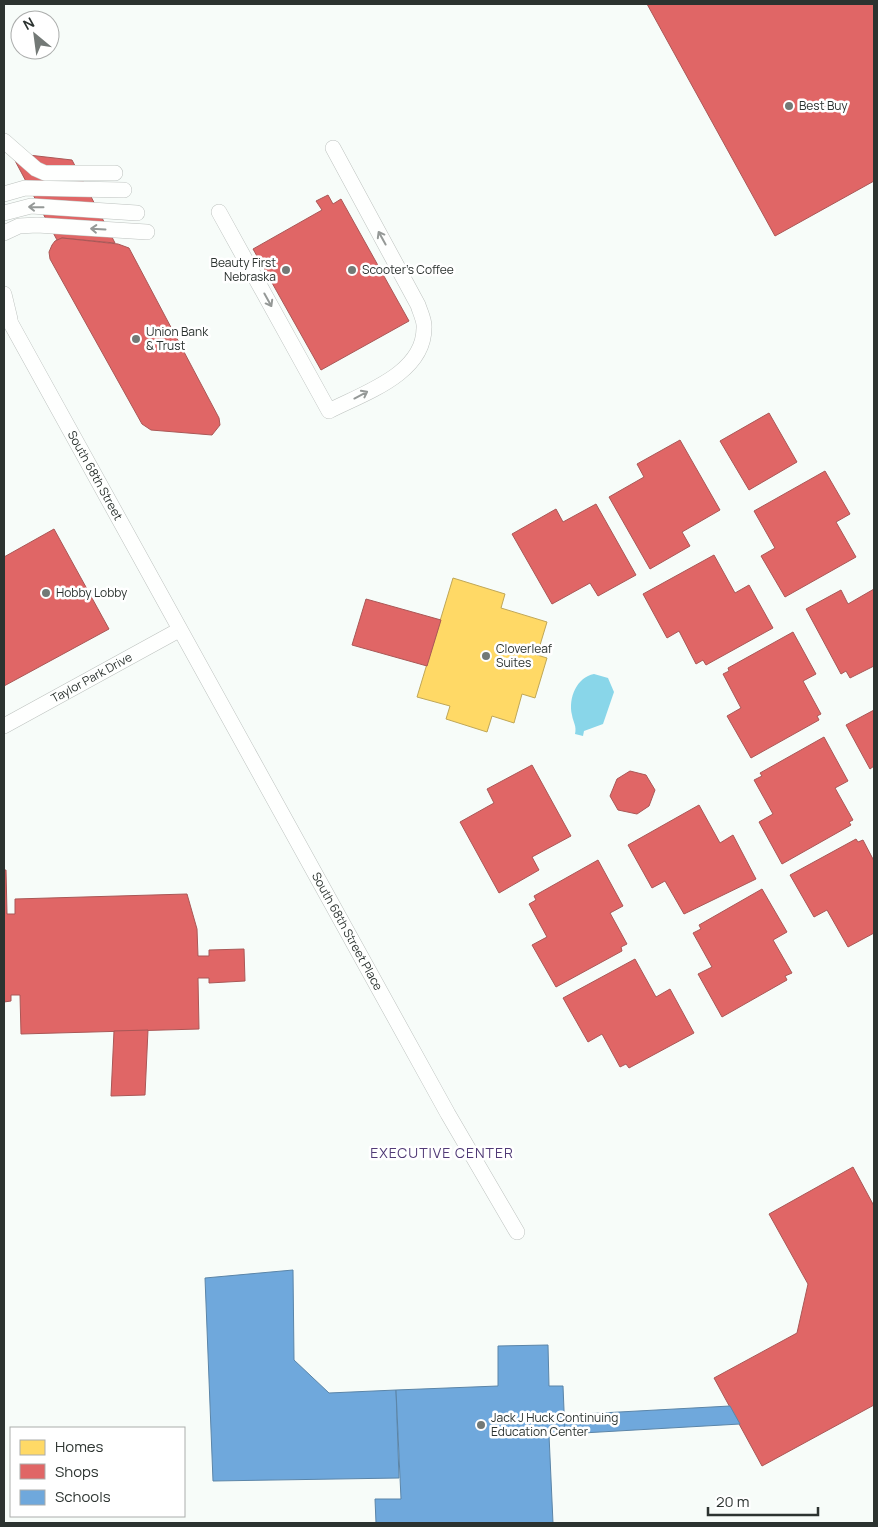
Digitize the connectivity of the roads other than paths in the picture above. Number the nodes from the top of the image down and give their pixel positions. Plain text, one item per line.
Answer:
1 (4, 141) edge
2 (333, 148) dead end
3 (115, 173) dead end
4 (124, 190) dead end
5 (4, 194) edge
6 (219, 212) dead end
7 (4, 213) edge
8 (137, 214) dead end
9 (147, 232) dead end
10 (4, 233) edge
11 (4, 294) edge
12 (7, 316) edge
13 (179, 630) junction
14 (4, 726) edge
15 (517, 1232) dead end

1 - 3 lane
6 -> 2 lane
4 - 5 lane
8 -> 7 lane
9 -> 10 lane
11 - 12 lane, South 68th Street
12 - 13 lane, South 68th Street
13 - 14 lane, Taylor Park Drive
13 - 15 lane, South 68th Street Place

